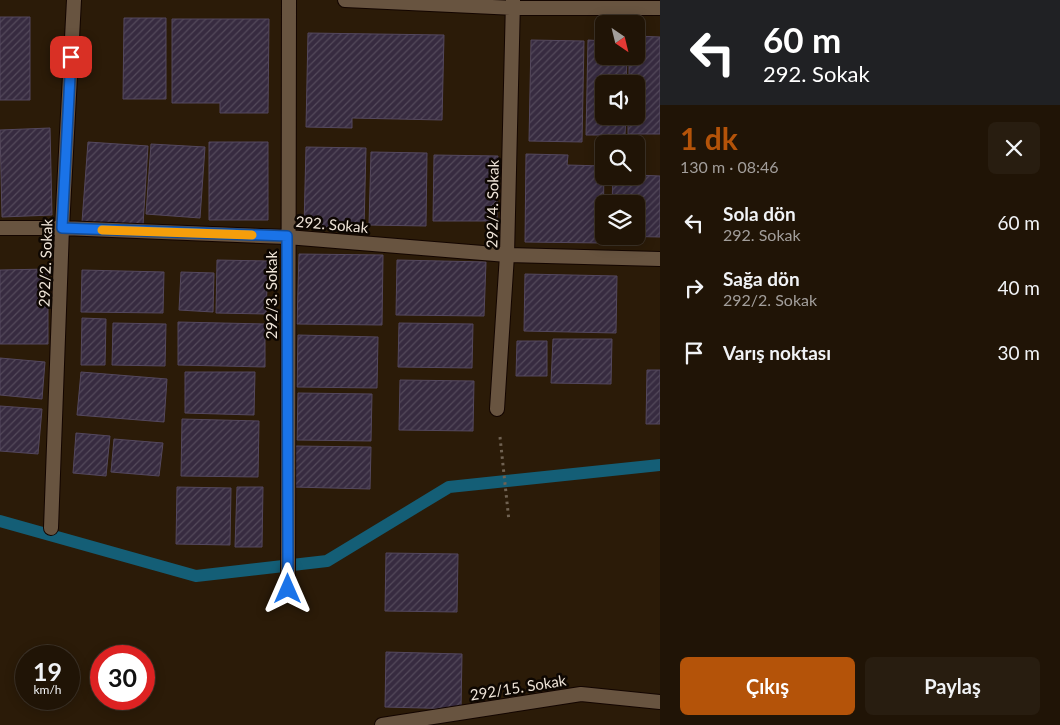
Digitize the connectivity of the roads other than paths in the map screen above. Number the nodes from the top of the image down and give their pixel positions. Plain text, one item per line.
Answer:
1 (74, 0) edge
2 (289, 0) edge
3 (345, 0) edge
4 (513, 4) edge
5 (660, 8) edge
6 (0, 228) edge
7 (62, 228) junction
8 (287, 236) junction
9 (508, 255) junction
10 (660, 259) edge
11 (497, 409) road end
12 (51, 528) dead end
13 (288, 589) dead end
14 (660, 702) edge
15 (382, 725) edge

1 - 7 street, 292/2. Sokak
2 - 8 street, 292/3. Sokak
3 - 4 street
4 - 5 street
4 - 9 street, 292/4. Sokak
6 - 7 street, 292. Sokak
7 - 8 street, 292. Sokak
7 - 12 street, 292/2. Sokak
8 - 9 street, 292. Sokak
8 - 13 street, 292/3. Sokak
9 - 10 street, 292. Sokak
9 - 11 street, 292/4. Sokak
14 - 15 street, 292/15. Sokak

